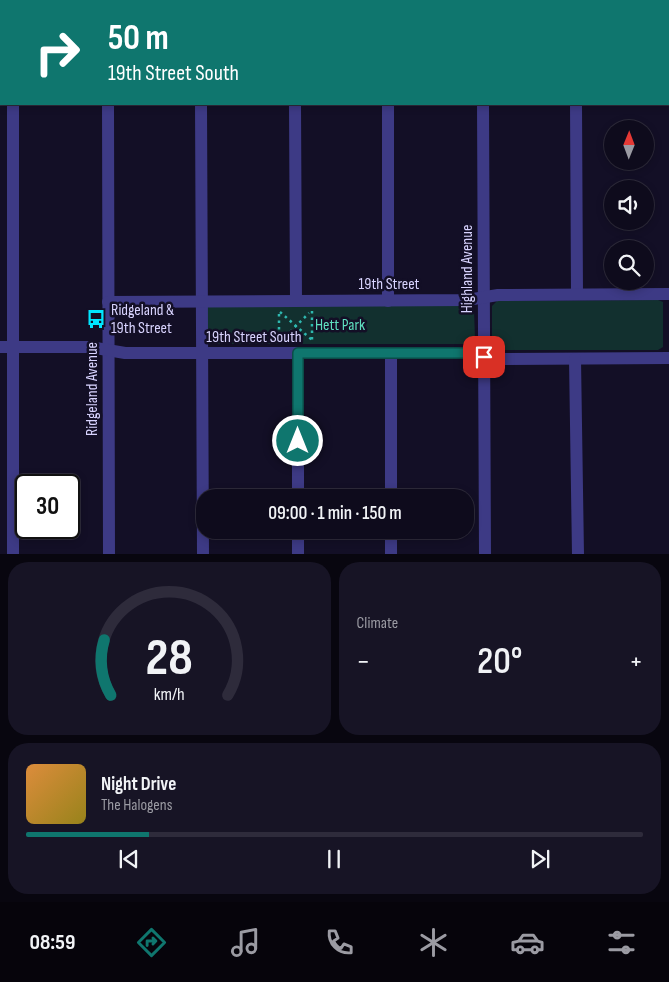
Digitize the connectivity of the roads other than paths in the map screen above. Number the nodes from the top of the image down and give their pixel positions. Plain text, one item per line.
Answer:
1 (13, 105) edge
2 (108, 105) edge
3 (202, 105) edge
4 (296, 105) edge
5 (388, 105) edge
6 (483, 105) edge
7 (576, 105) edge
8 (577, 294) junction
9 (669, 294) edge
10 (483, 298) junction
11 (296, 301) junction
12 (388, 301) junction
13 (108, 302) junction
14 (202, 302) junction
15 (6, 347) edge
16 (108, 351) junction
17 (202, 353) junction
18 (298, 353) junction
19 (392, 353) junction
20 (484, 357) junction
21 (669, 358) edge
22 (575, 359) junction
23 (298, 489) edge
24 (391, 489) edge
25 (298, 539) edge
26 (391, 539) edge
27 (13, 554) edge
28 (109, 554) edge
29 (203, 554) edge
30 (298, 554) edge
31 (391, 554) edge
32 (484, 554) edge
33 (578, 554) edge

1 - 15 street
2 - 13 street, Ridgeland Avenue
3 - 14 street
4 - 11 street
5 - 12 street
6 - 10 street, Highland Avenue
7 - 8 street
8 - 9 street, 19th Street
8 - 10 street, 19th Street
10 - 12 street, 19th Street
10 - 20 street, Highland Avenue
11 - 12 street, 19th Street
11 - 14 street, 19th Street
13 - 14 street, 19th Street
13 - 16 street, Ridgeland Avenue
14 - 17 street
15 - 16 street
15 - 27 street
16 - 17 street, 19th Street South
16 - 28 street, Ridgeland Avenue
17 - 18 street, 19th Street South
17 - 29 street
18 - 19 street, 19th Street South
18 - 23 street
19 - 20 street, 19th Street South
19 - 24 street
20 - 22 street, 19th Street South
20 - 32 street, Highland Avenue
21 - 22 street, 19th Street South
22 - 33 street
25 - 30 street
26 - 31 street

